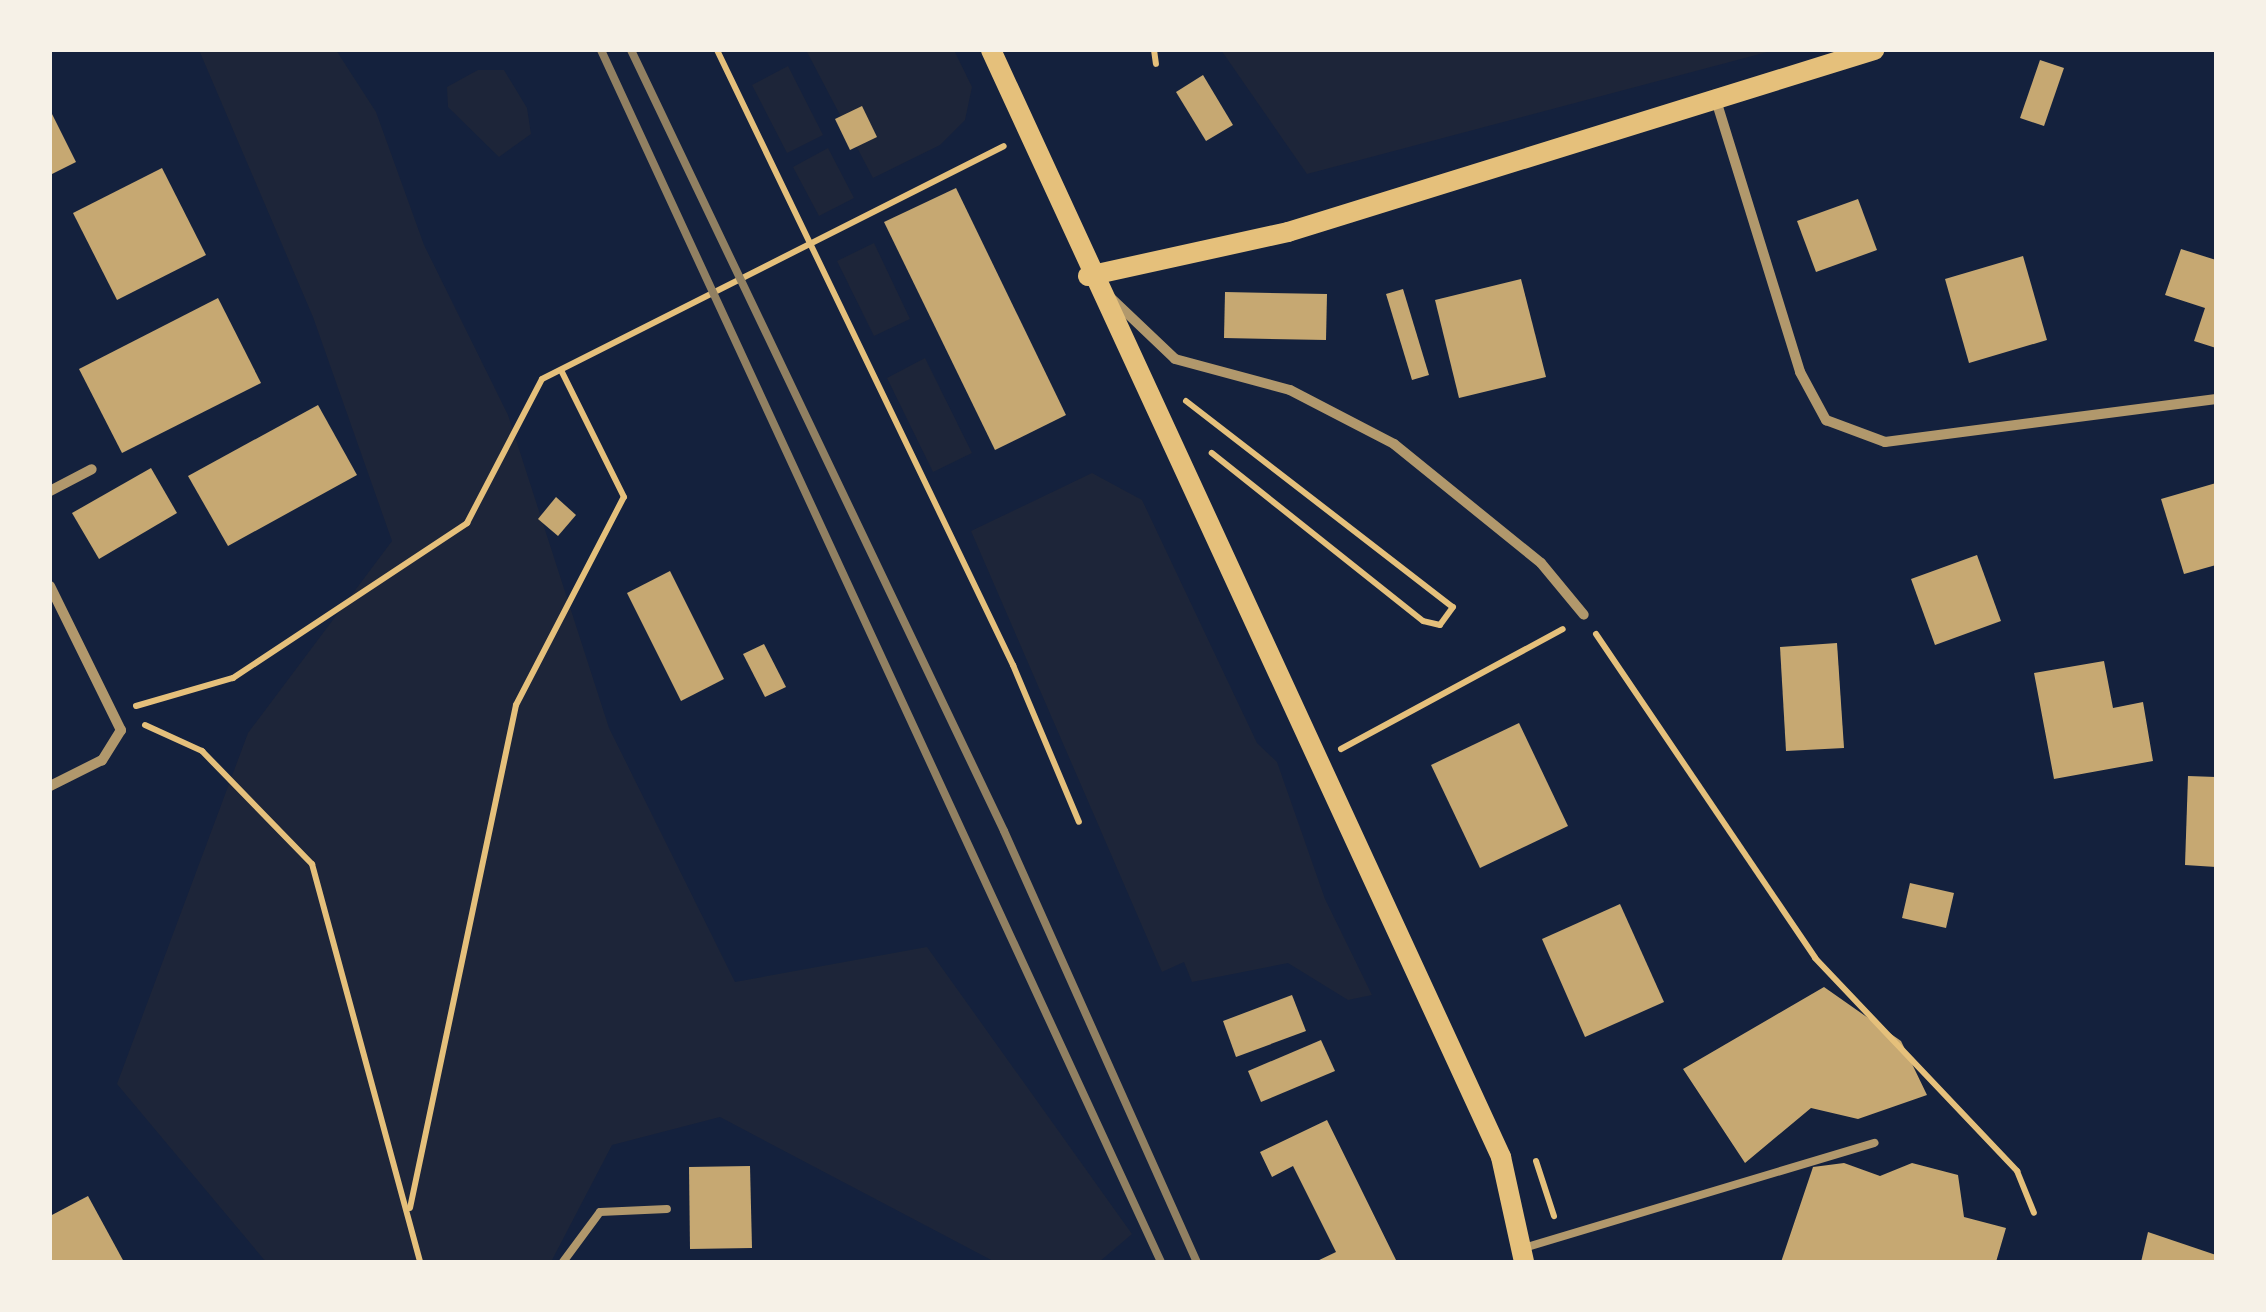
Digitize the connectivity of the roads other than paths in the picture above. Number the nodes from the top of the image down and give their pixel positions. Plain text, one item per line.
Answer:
1 (990, 50) edge
2 (1874, 50) edge
3 (1715, 96) junction
4 (1088, 276) junction
5 (2216, 399) edge
6 (92, 469) dead end
7 (50, 491) edge
8 (50, 586) edge
9 (1584, 615) road end
10 (50, 786) edge
11 (1875, 1143) dead end
12 (667, 1209) dead end
13 (1524, 1255) edge
14 (564, 1262) edge

1 - 4 main road
2 - 3 main road
3 - 4 main road
3 - 5 street
4 - 9 street
4 - 13 main road
6 - 7 street
8 - 10 street
11 - 13 lane
12 - 14 lane

